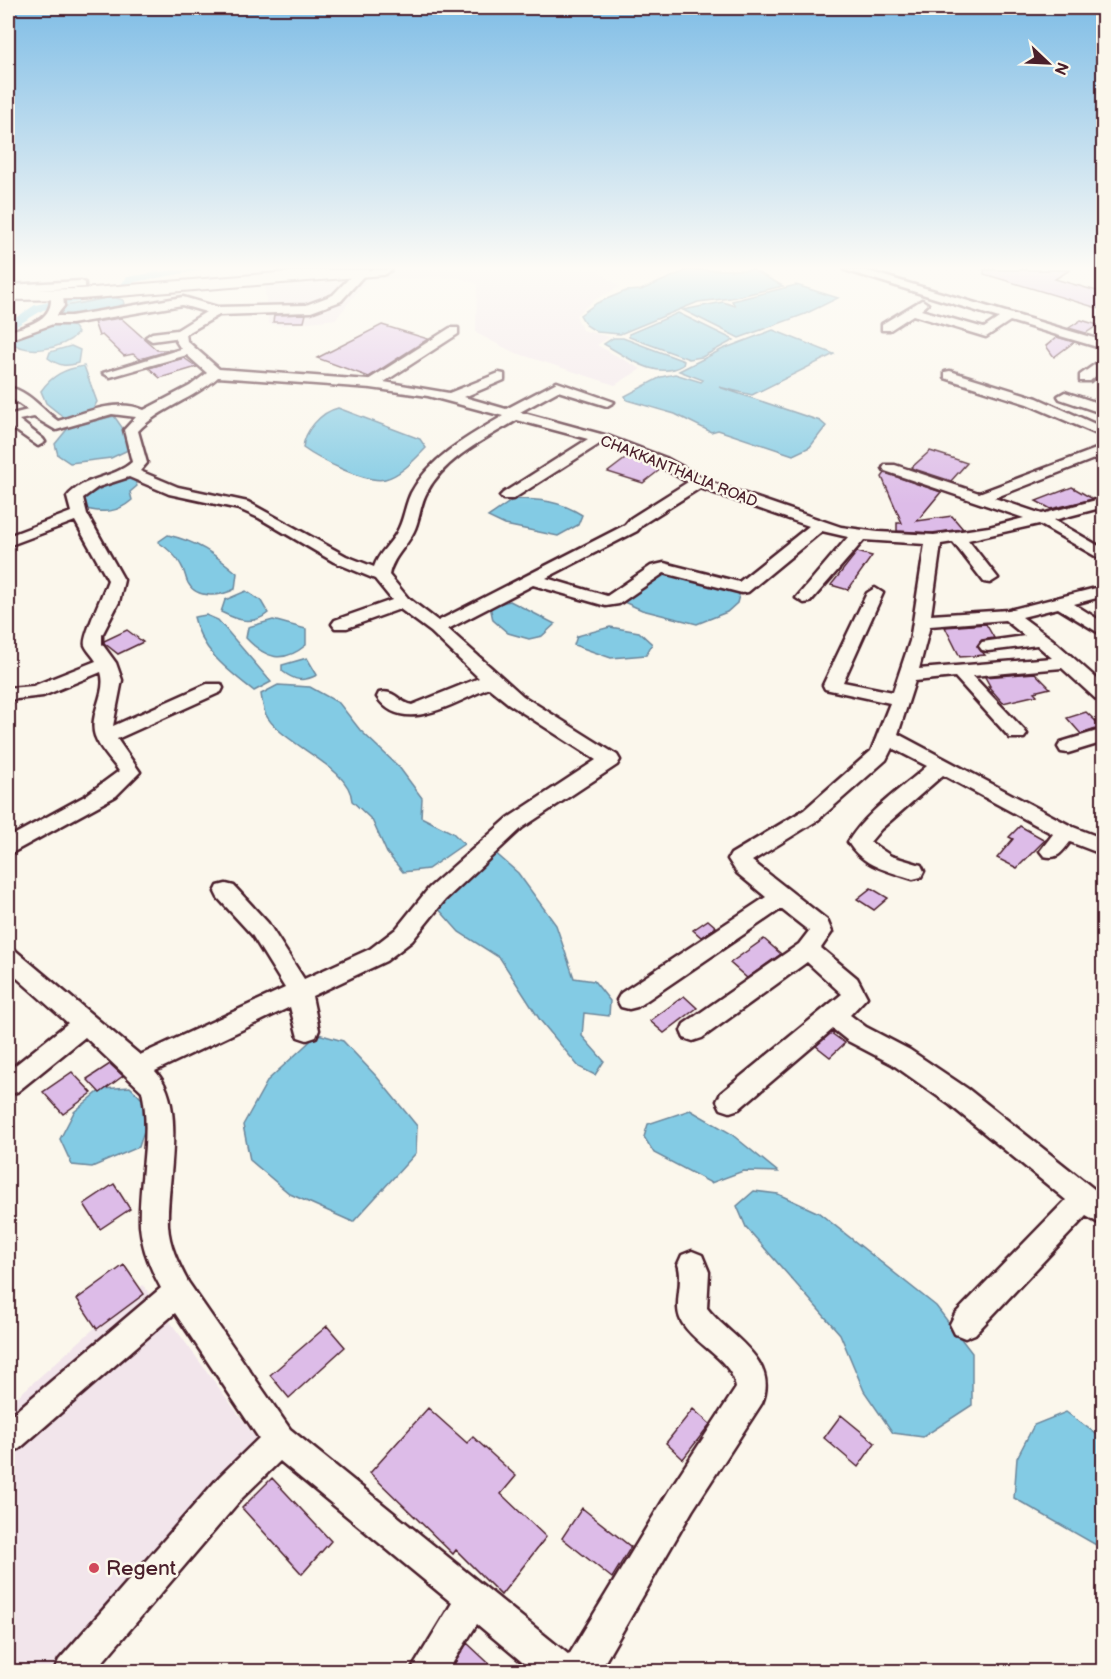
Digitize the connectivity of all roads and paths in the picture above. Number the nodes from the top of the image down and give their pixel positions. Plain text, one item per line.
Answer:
1 (427, 348) edge
2 (190, 350) joint
3 (1104, 362) edge
4 (110, 373) dead end
5 (215, 373) junction
6 (950, 375) dead end
7 (499, 377) dead end
8 (1085, 378) dead end
9 (371, 384) junction
10 (8, 391) edge
11 (1065, 396) dead end
12 (450, 398) junction
13 (607, 402) dead end
14 (1104, 410) edge
15 (36, 412) junction
16 (511, 414) junction
17 (142, 415) junction
18 (1104, 433) edge
19 (600, 438) junction
20 (38, 442) dead end
21 (1104, 450) edge
22 (890, 468) dead end
23 (130, 472) junction
24 (699, 482) junction
25 (508, 496) dead end
26 (980, 498) junction
27 (1104, 502) edge
28 (79, 514) junction
29 (1042, 519) junction
30 (820, 525) junction
31 (860, 534) junction
32 (957, 537) junction
33 (934, 540) junction
34 (8, 541) edge
35 (1104, 556) edge
36 (381, 575) junction
37 (990, 578) dead end
38 (530, 579) junction
39 (1104, 591) edge
40 (875, 593) dead end
41 (804, 598) dead end
42 (402, 602) junction
43 (1062, 603) junction
44 (1008, 615) junction
45 (922, 621) junction
46 (341, 624) dead end
47 (438, 628) junction
48 (1104, 631) edge
49 (1040, 639) junction
50 (988, 646) dead end
51 (1066, 662) junction
52 (107, 663) junction
53 (959, 671) junction
54 (906, 676) junction
55 (491, 680) junction
56 (214, 688) dead end
57 (8, 694) edge
58 (1104, 696) edge
59 (386, 697) dead end
60 (899, 699) junction
61 (1017, 734) dead end
62 (1104, 735) edge
63 (105, 737) junction
64 (888, 737) junction
65 (1068, 747) dead end
66 (941, 765) junction
67 (1066, 832) junction
68 (8, 848) edge
69 (1104, 848) edge
70 (1051, 851) dead end
71 (914, 871) dead end
72 (226, 892) dead end
73 (781, 898) junction
74 (807, 950) junction
75 (8, 957) edge
76 (299, 990) junction
77 (629, 1000) dead end
78 (833, 1016) junction
79 (84, 1024) junction
80 (307, 1030) dead end
81 (693, 1031) dead end
82 (137, 1068) junction
83 (8, 1085) edge
84 (730, 1101) dead end
85 (1094, 1207) edge
86 (692, 1264) dead end
87 (178, 1292) junction
88 (965, 1324) dead end
89 (8, 1438) edge
90 (279, 1440) junction
91 (474, 1599) junction
92 (71, 1671) edge
93 (427, 1671) edge
94 (562, 1671) edge
95 (579, 1671) edge

1 - 9 street
2 - 4 street
2 - 5 street
3 - 8 street
5 - 9 street, CHAKKANTHALIA ROAD
5 - 17 street
6 - 18 street
7 - 12 street
9 - 12 street, CHAKKANTHALIA ROAD
10 - 15 street
11 - 14 street
12 - 16 street, CHAKKANTHALIA ROAD
13 - 16 street
15 - 17 street
15 - 20 street
16 - 19 street, CHAKKANTHALIA ROAD
16 - 36 street
17 - 23 street
19 - 24 street, CHAKKANTHALIA ROAD
19 - 25 street
21 - 26 street
22 - 26 street
23 - 28 street
23 - 36 street
24 - 30 street, CHAKKANTHALIA ROAD
24 - 38 street
26 - 29 street
27 - 29 street, CHAKKANTHALIA ROAD
28 - 34 street
28 - 52 street
29 - 32 street, CHAKKANTHALIA ROAD
29 - 35 street
30 - 31 street, CHAKKANTHALIA ROAD
30 - 38 street
31 - 33 street, CHAKKANTHALIA ROAD
31 - 41 street
32 - 33 street, CHAKKANTHALIA ROAD
32 - 37 street
33 - 45 street
36 - 42 street
38 - 47 street
39 - 43 street
40 - 60 street
42 - 46 street
42 - 47 street
43 - 44 street
43 - 48 street
44 - 45 street
44 - 49 street
45 - 54 street
47 - 55 street
49 - 50 street
49 - 51 street
51 - 53 street
51 - 58 street
52 - 57 street
52 - 63 street
53 - 54 street
53 - 61 street
54 - 60 street
55 - 59 street
55 - 76 street
56 - 63 street
60 - 64 street
62 - 65 street
63 - 68 street
64 - 66 street
64 - 73 street
66 - 67 street
66 - 71 street
67 - 69 street
67 - 70 street
72 - 76 street
73 - 74 street
73 - 77 street
74 - 78 street
74 - 81 street
75 - 79 street
76 - 80 street
76 - 82 street
78 - 84 street
78 - 85 street
79 - 82 street
79 - 83 street
82 - 87 street
85 - 88 street
86 - 95 street
87 - 89 street
87 - 90 street
90 - 91 street
90 - 92 street
91 - 93 street
91 - 94 street

